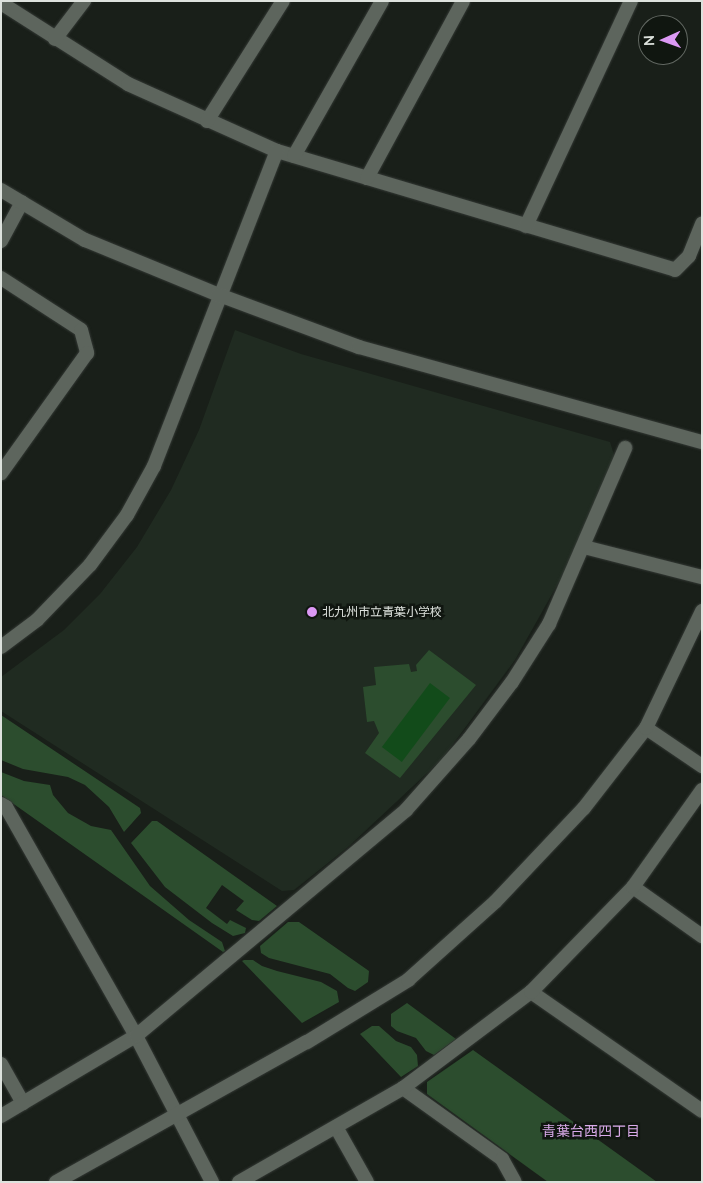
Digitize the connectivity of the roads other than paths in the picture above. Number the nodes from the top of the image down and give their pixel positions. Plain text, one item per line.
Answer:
1 (84, 1) edge
2 (283, 1) edge
3 (382, 1) edge
4 (463, 1) edge
5 (631, 1) edge
6 (1, 3) edge
7 (55, 39) junction
8 (207, 120) junction
9 (277, 151) junction
10 (294, 156) junction
11 (367, 178) junction
12 (1, 190) edge
13 (22, 202) junction
14 (702, 223) edge
15 (526, 226) junction
16 (1, 241) edge
17 (1, 278) edge
18 (219, 295) junction
19 (702, 442) edge
20 (625, 448) dead end
21 (1, 473) edge
22 (584, 547) junction
23 (702, 577) edge
24 (702, 611) edge
25 (3, 643) edge
26 (646, 728) junction
27 (702, 766) edge
28 (702, 790) edge
29 (1, 804) edge
30 (633, 887) junction
31 (702, 936) edge
32 (531, 992) junction
33 (136, 1036) junction
34 (1, 1064) edge
35 (403, 1088) junction
36 (23, 1103) junction
37 (702, 1111) edge
38 (177, 1114) junction
39 (1, 1116) edge
40 (336, 1127) junction
41 (56, 1182) edge
42 (212, 1182) edge
43 (239, 1182) edge
44 (367, 1182) edge
45 (515, 1182) edge

1 - 7 street
2 - 8 street
3 - 10 street
4 - 11 street
5 - 15 street
6 - 7 street
7 - 8 street
8 - 9 street
9 - 10 street
9 - 18 street
10 - 11 street
11 - 15 street
12 - 13 street
13 - 16 street
13 - 18 street
14 - 15 street
17 - 21 street
18 - 19 street
18 - 25 street
20 - 22 street
22 - 23 street
22 - 33 street
24 - 26 street
26 - 27 street
26 - 38 street
28 - 30 street
29 - 33 street
30 - 31 street
30 - 32 street
32 - 35 street
32 - 37 street
33 - 36 street
33 - 38 street
34 - 36 street
35 - 40 street
35 - 45 street
36 - 39 street
38 - 41 street
38 - 42 street
40 - 43 street
40 - 44 street

